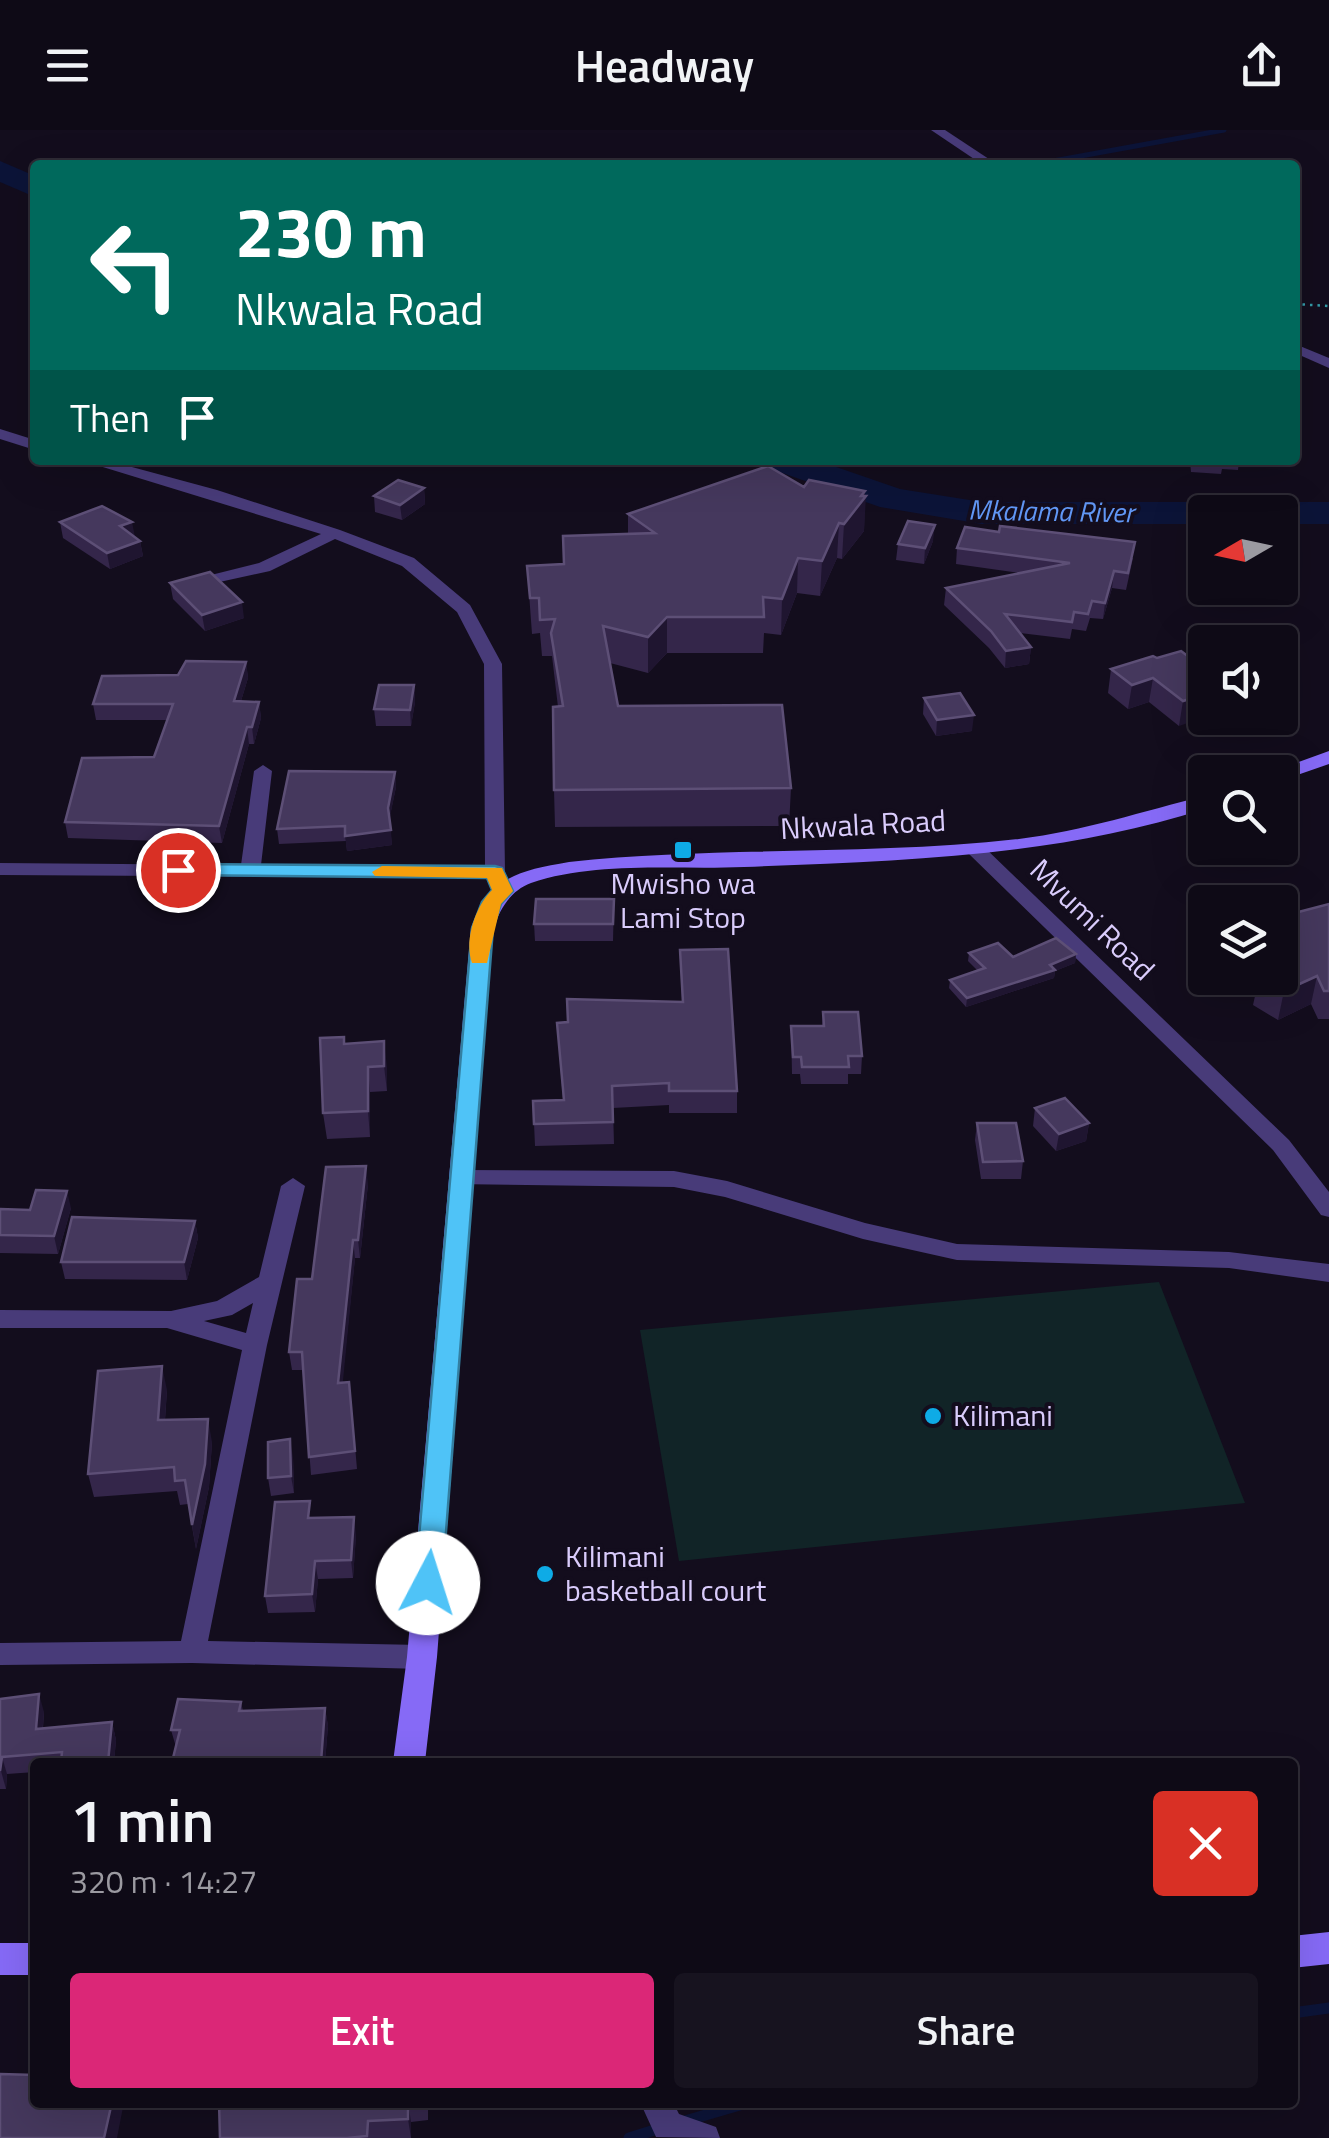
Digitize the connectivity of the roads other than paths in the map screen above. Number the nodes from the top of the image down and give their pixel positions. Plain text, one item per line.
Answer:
1 (937, 130) edge
2 (984, 160) edge
3 (1300, 350) edge
4 (1329, 364) edge
5 (0, 434) edge
6 (30, 443) edge
7 (107, 465) edge
8 (334, 533) junction
9 (180, 588) edge
10 (1329, 757) edge
11 (1298, 768) edge
12 (263, 772) dead end
13 (1188, 808) edge
14 (976, 850) junction
15 (0, 869) edge
16 (250, 871) junction
17 (506, 881) junction
18 (461, 1178) junction
19 (292, 1186) dead end
20 (1329, 1209) edge
21 (1329, 1273) edge
22 (270, 1282) junction
23 (0, 1319) edge
24 (167, 1319) junction
25 (255, 1345) junction
26 (192, 1652) junction
27 (0, 1654) edge
28 (422, 1657) junction
29 (410, 1758) edge
30 (1329, 1948) edge
31 (1298, 1951) edge
32 (0, 1959) edge
33 (30, 1959) edge
34 (659, 2108) edge
35 (704, 2138) edge

1 - 2 street
3 - 4 street
5 - 6 street
7 - 8 street
8 - 9 street
8 - 17 street
10 - 11 street
12 - 16 street
13 - 14 street, Nkwala Road
14 - 17 street, Nkwala Road
14 - 20 street, Mvumi Road
15 - 16 street, Nkwala Road
16 - 17 street, Nkwala Road
17 - 18 street
18 - 21 street
18 - 28 street
19 - 22 street
22 - 24 street
22 - 25 street
23 - 24 street
24 - 25 street
25 - 26 street
26 - 27 street
26 - 28 street
28 - 29 street
30 - 31 street
32 - 33 street
34 - 35 street

